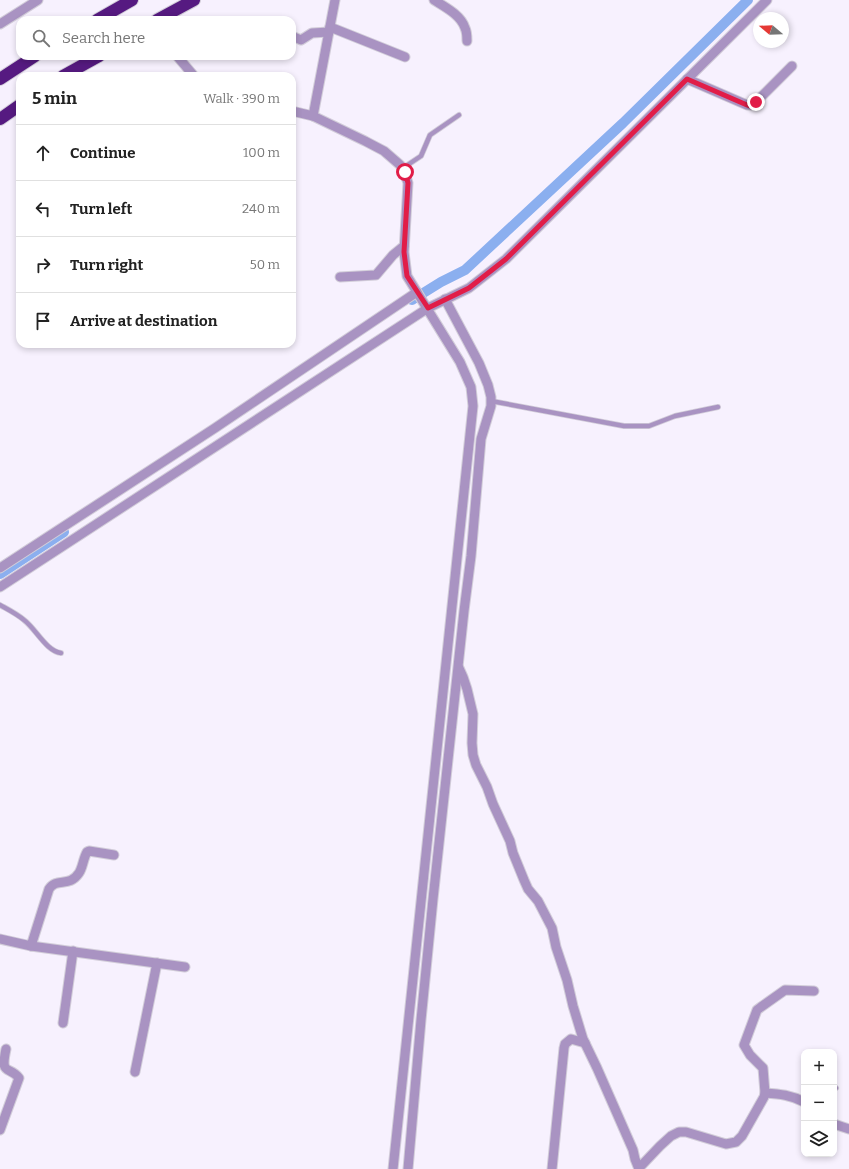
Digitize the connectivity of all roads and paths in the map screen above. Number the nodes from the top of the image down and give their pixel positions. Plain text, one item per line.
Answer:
1 (38, 0) edge
2 (132, 0) edge
3 (194, 0) edge
4 (335, 0) edge
5 (434, 0) edge
6 (767, 0) edge
7 (104, 16) edge
8 (164, 16) edge
9 (0, 24) edge
10 (329, 29) junction
11 (296, 38) edge
12 (467, 41) dead end
13 (405, 57) dead end
14 (29, 60) edge
15 (92, 60) edge
16 (180, 60) edge
17 (792, 66) dead end
18 (71, 72) edge
19 (191, 72) edge
20 (0, 79) edge
21 (687, 79) junction
22 (16, 108) edge
23 (296, 111) edge
24 (459, 115) dead end
25 (313, 116) junction
26 (0, 119) edge
27 (403, 168) junction
28 (404, 246) junction
29 (340, 277) dead end
30 (419, 295) junction
31 (446, 299) junction
32 (427, 307) junction
33 (491, 401) junction
34 (718, 407) dead end
35 (0, 568) edge
36 (0, 587) edge
37 (0, 605) edge
38 (61, 653) dead end
39 (459, 668) junction
40 (114, 855) dead end
41 (0, 939) edge
42 (31, 946) junction
43 (73, 951) junction
44 (157, 963) junction
45 (185, 967) dead end
46 (814, 991) dead end
47 (63, 1023) dead end
48 (585, 1043) junction
49 (6, 1049) dead end
50 (135, 1072) dead end
51 (765, 1093) junction
52 (801, 1100) edge
53 (837, 1125) edge
54 (849, 1129) edge
55 (0, 1130) edge
56 (393, 1169) edge
57 (408, 1169) edge
58 (552, 1169) edge
59 (639, 1169) edge

1 - 9 street
2 - 7 highway
3 - 8 highway
4 - 10 street
5 - 12 street
6 - 21 street
10 - 11 street
10 - 13 street
10 - 25 street
14 - 20 highway
15 - 18 highway
16 - 19 street
17 - 21 street
21 - 31 street
22 - 26 highway
23 - 25 street
24 - 27 lane
25 - 27 street
27 - 28 street
28 - 29 street
28 - 30 street
30 - 32 street
30 - 35 street
31 - 32 street
31 - 33 street
32 - 36 street
32 - 56 street
33 - 34 lane
33 - 39 street
37 - 38 lane
39 - 48 street
39 - 57 street
40 - 42 street
41 - 42 street
42 - 43 street
43 - 44 street
43 - 47 street
44 - 45 street
44 - 50 street
46 - 51 street
48 - 58 street
48 - 59 street
49 - 55 street
51 - 52 street
51 - 59 street
53 - 54 street

